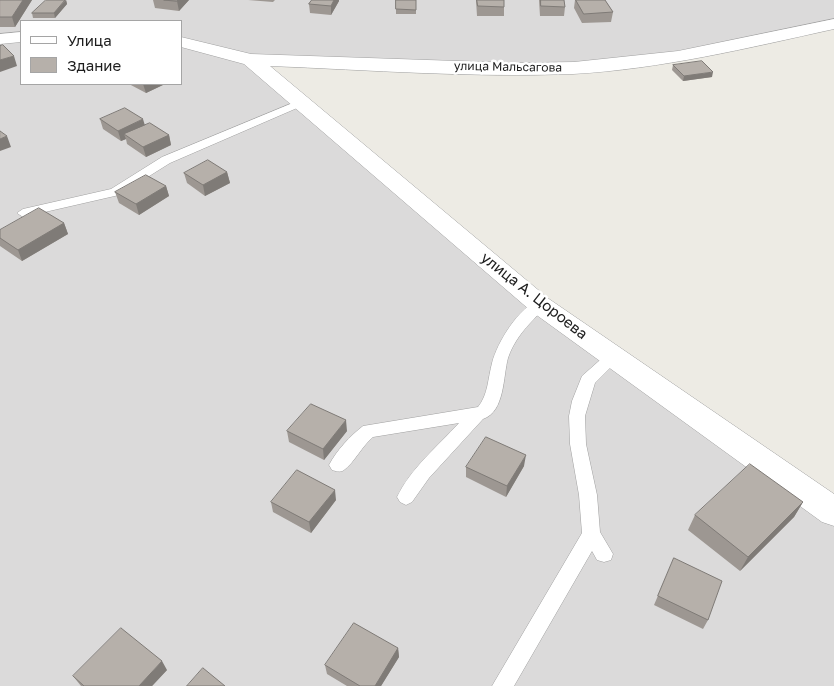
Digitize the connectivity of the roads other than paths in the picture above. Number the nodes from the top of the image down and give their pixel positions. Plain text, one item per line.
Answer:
1 (834, 24) edge
2 (20, 37) edge
3 (0, 39) edge
4 (182, 42) edge
5 (251, 60) junction
6 (300, 103) junction
7 (23, 213) dead end
8 (540, 305) junction
9 (613, 357) junction
10 (477, 415) junction
11 (338, 465) dead end
12 (406, 498) dead end
13 (834, 512) edge
14 (590, 534) junction
15 (604, 554) dead end
16 (502, 686) edge

1 - 5 street, улица Мальсагова
2 - 3 street
4 - 5 street, улица Мальсагова
5 - 6 street, улица А. Цороева
6 - 7 lane
6 - 8 street, улица А. Цороева
8 - 9 street, улица А. Цороева
8 - 10 lane
9 - 13 street, улица А. Цороева
9 - 14 lane
10 - 11 lane
10 - 12 lane
14 - 15 lane
14 - 16 lane

